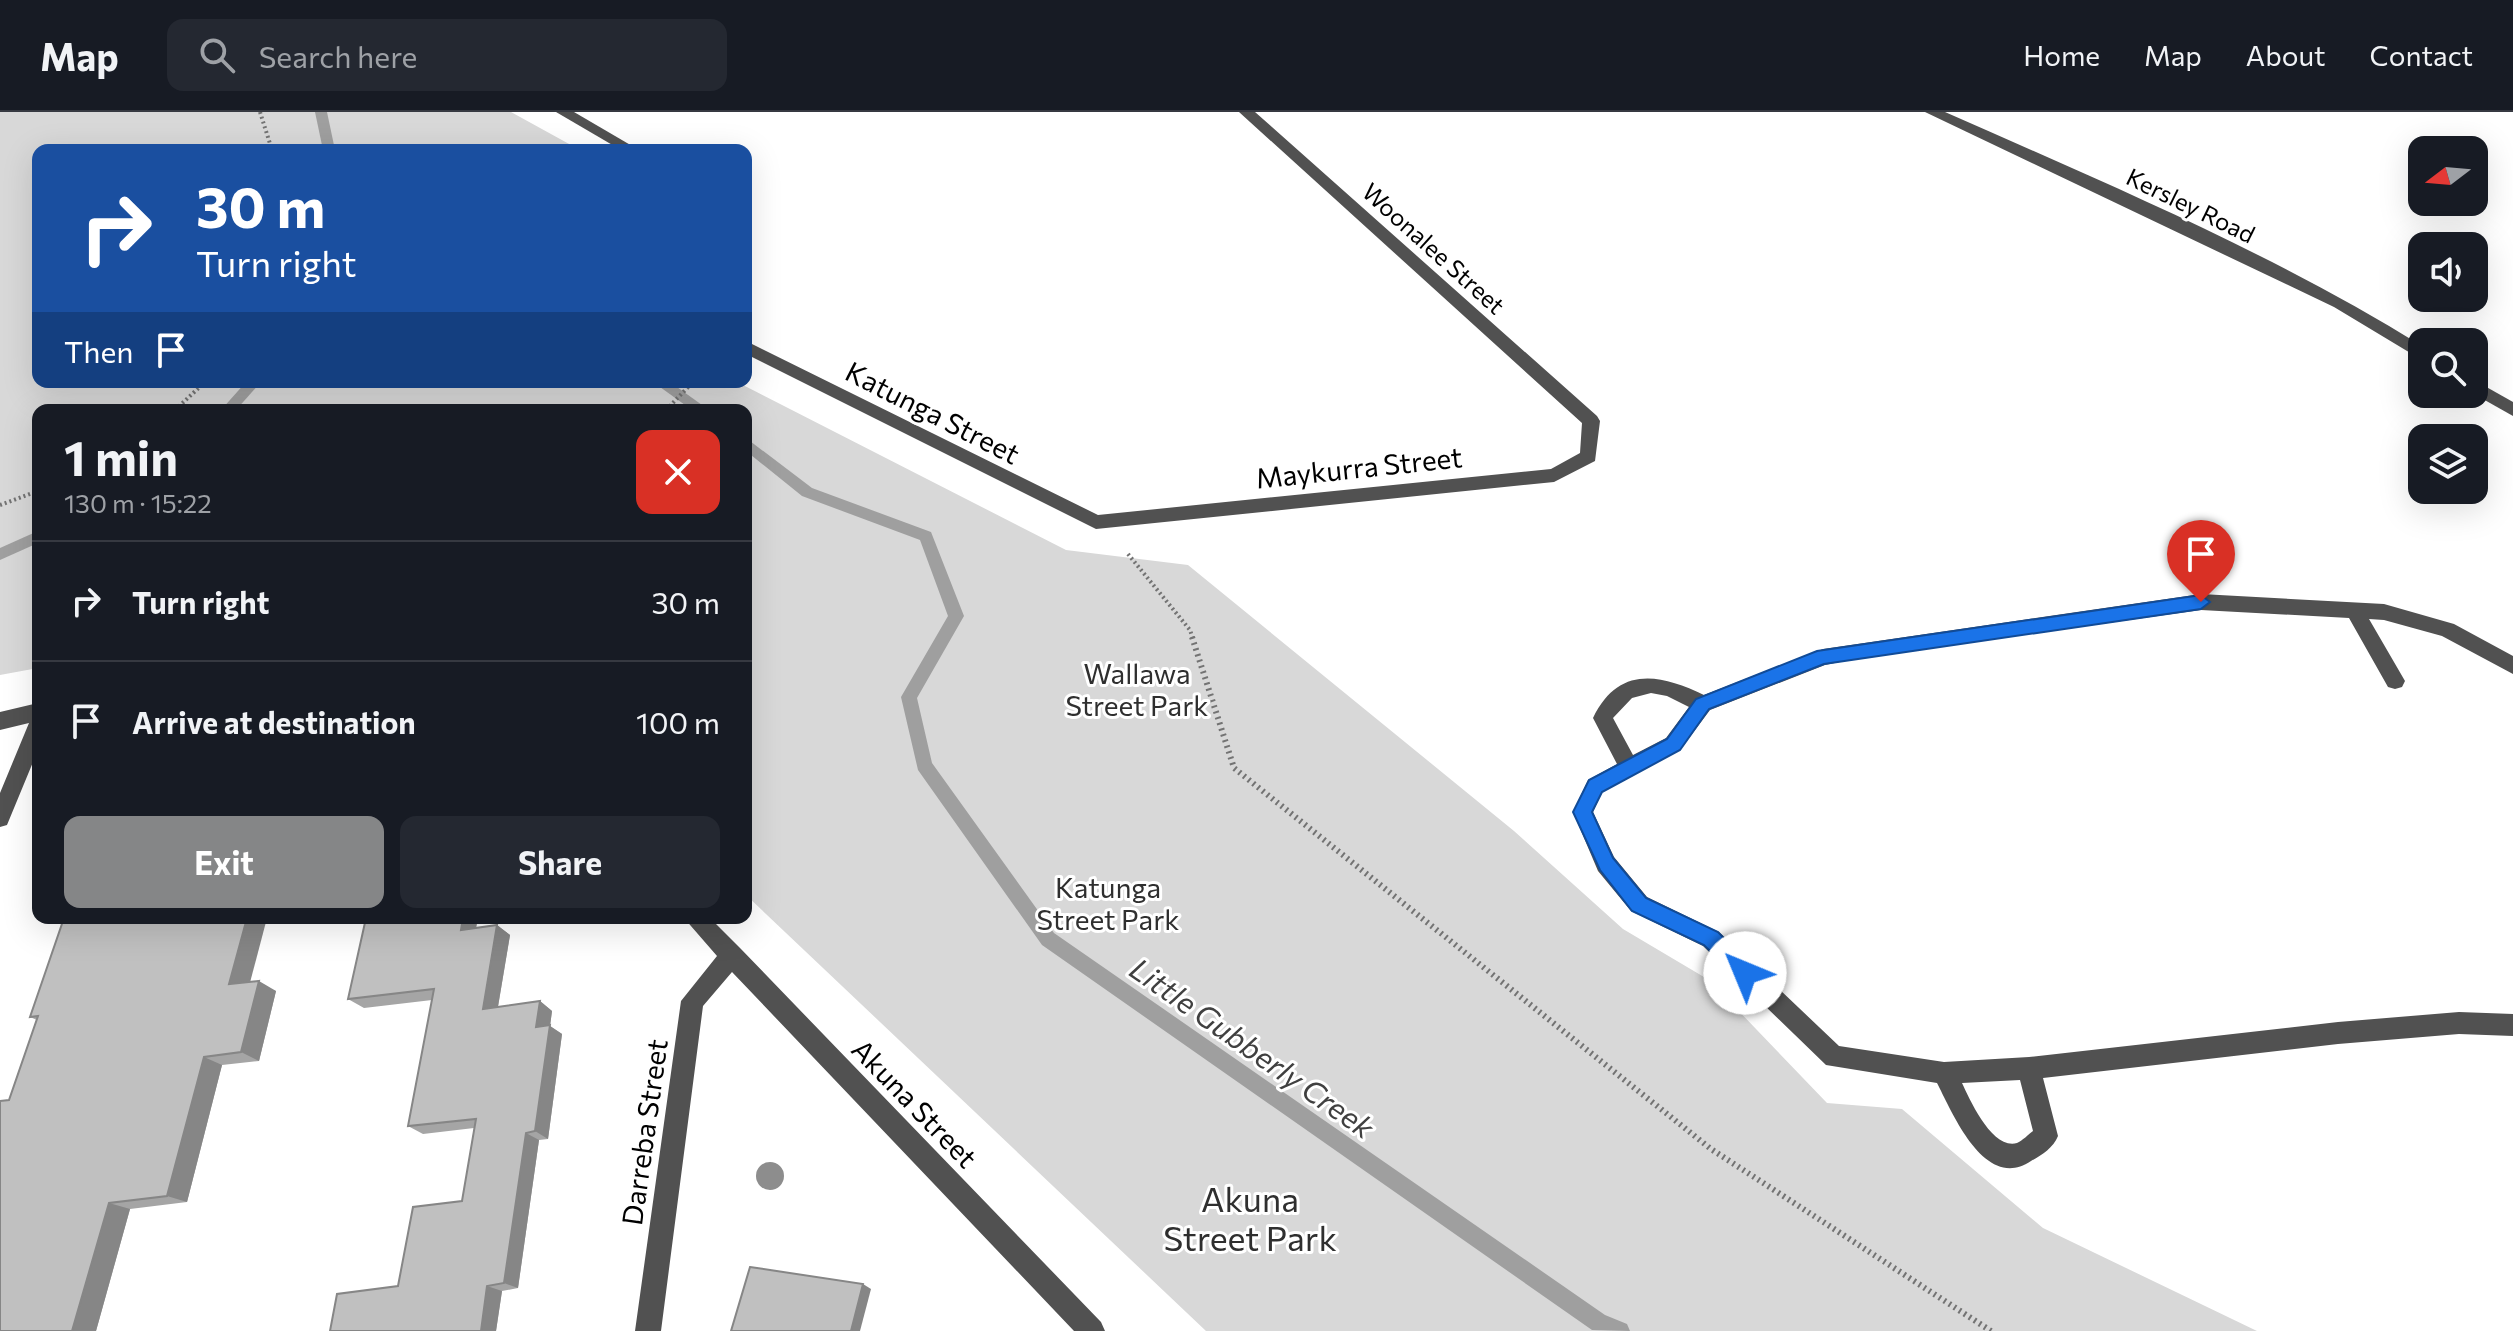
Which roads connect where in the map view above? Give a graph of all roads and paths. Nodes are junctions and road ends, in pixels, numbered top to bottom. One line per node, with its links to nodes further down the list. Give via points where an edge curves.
1 (260, 112): 5 (path)
2 (563, 112): 6 (street)
3 (1246, 112): 15 (street, Woonalee Street)
4 (1932, 112): 7 (street, Kersley Road, via 2340,303)
5 (270, 144)
6 (621, 144)
7 (2408, 345)
8 (752, 350): 18 (street, Katunga Street)
9 (199, 388): 12 (path)
10 (687, 388): 13 (path)
11 (2488, 395): 14 (street)
12 (181, 404)
13 (672, 404)
14 (2513, 410)
15 (1591, 421): 18 (street, Maykurra Street, via 1589,456 1554,475)
16 (32, 493): 17 (path)
17 (0, 505)
18 (1096, 522): 35 (path, via 1190,630 1234,768 1711,1149)
19 (2354, 610): 20 (street, via 2384,612 2447,630); 21 (street); 22 (street, via 2201,602 1869,648 1823,657)
20 (2513, 666)
21 (2395, 681)
22 (1703, 704): 26 (street, via 1673,744); 26 (street, via 1659,685 1631,689 1609,702 1603,718)
23 (32, 713): 24 (street)
24 (0, 721)
25 (32, 740): 27 (street)
26 (1630, 769): 32 (street, via 1595,786 1583,812 1606,864 1639,904 1711,939 1834,1057)
27 (0, 818)
28 (701, 924): 29 (street, Akuna Street)
29 (732, 955): 33 (street, Darreba Street, via 692,1001); 34 (street, Akuna Street)
30 (2513, 1025): 31 (street, via 2459,1023 2338,1033)
31 (2029, 1068): 32 (street); 32 (street, via 2046,1136 2020,1155 1999,1154 1974,1131)
32 (1944, 1073)
33 (648, 1331)
34 (1092, 1331)
35 (1991, 1331)

